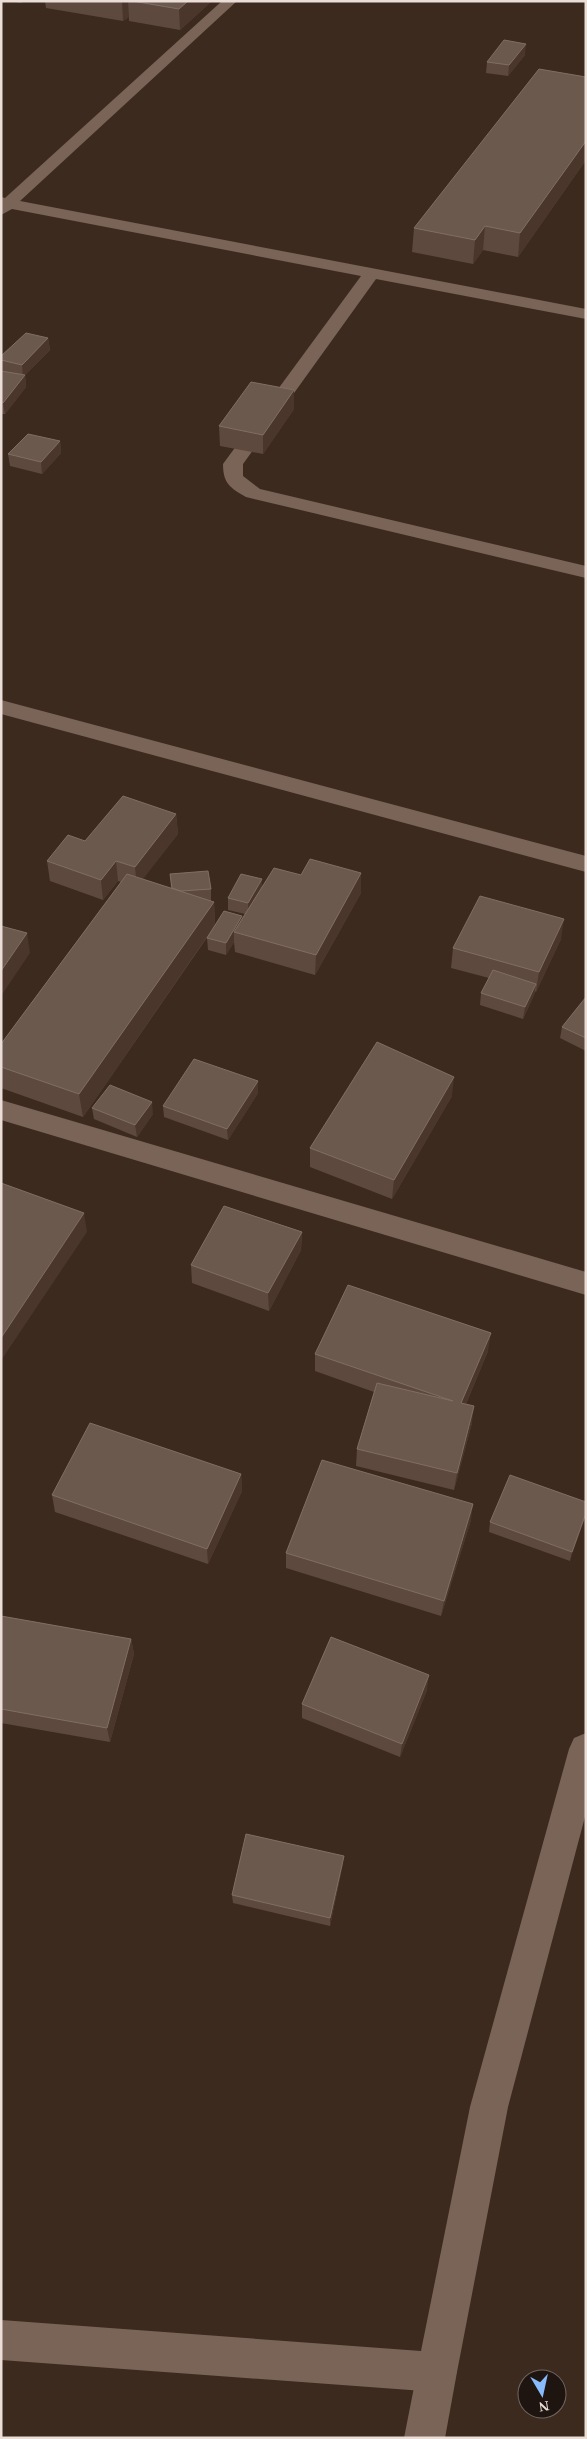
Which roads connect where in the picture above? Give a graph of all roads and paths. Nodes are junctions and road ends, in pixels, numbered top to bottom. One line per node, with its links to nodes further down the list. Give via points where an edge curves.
1 (230, 1): 2 (street)
2 (3, 205): 3 (street)
3 (372, 273): 4 (street); 5 (street, via 233,464 233,477 253,493)
4 (586, 314)
5 (586, 572)
6 (1, 707): 7 (street)
7 (586, 864)
8 (1, 1110): 9 (street)
9 (586, 1284)
10 (586, 1749): 12 (street, via 489,2107)
11 (1, 2340): 12 (street)
12 (437, 2372): 13 (street)
13 (424, 2438)

